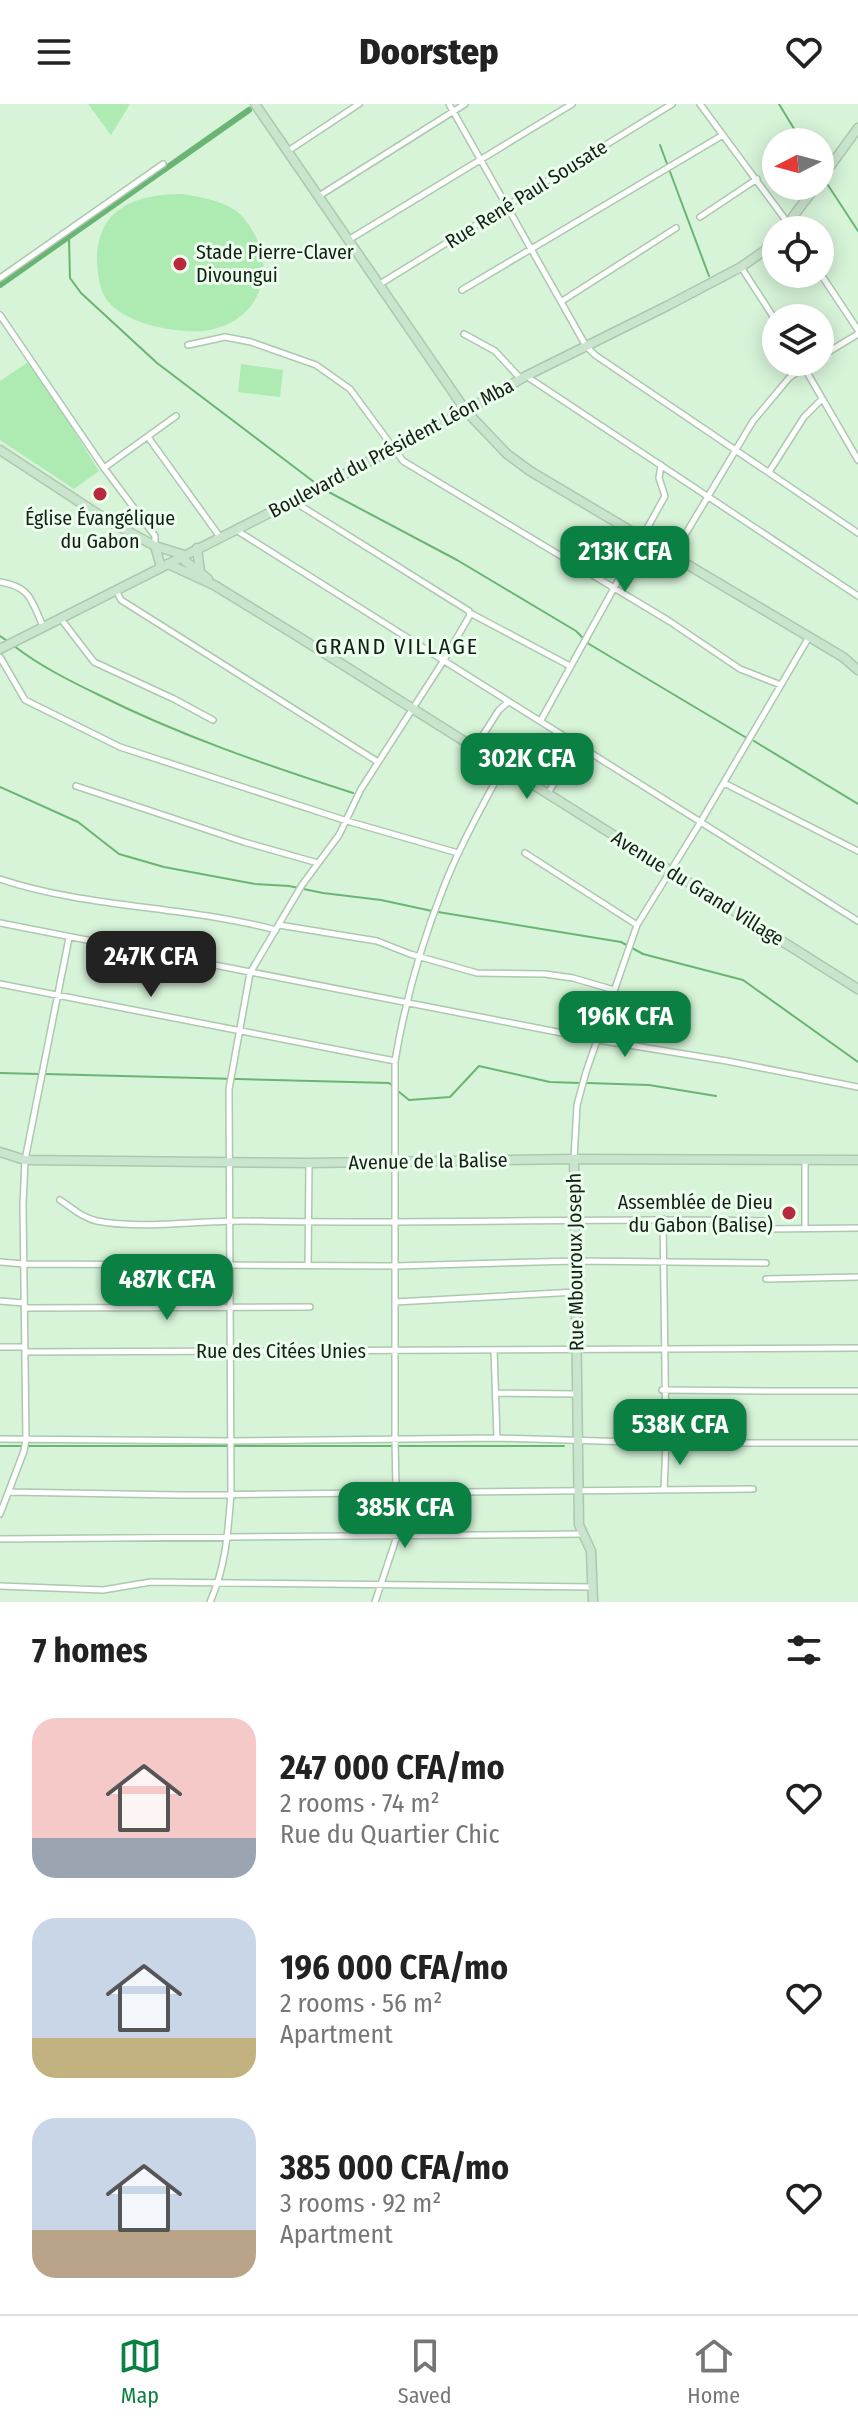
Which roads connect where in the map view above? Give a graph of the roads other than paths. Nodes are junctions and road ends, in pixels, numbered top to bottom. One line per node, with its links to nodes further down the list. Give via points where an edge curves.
1 (269, 104): 8 (street)
2 (359, 104): 14 (street)
3 (449, 104): 9 (street)
4 (465, 104): 9 (street)
5 (572, 104): 15 (street)
6 (672, 104): 20 (street, Rue René Paul Sousate)
7 (700, 104): 11 (street)
8 (258, 108): 14 (street)
9 (453, 111): 15 (street); 19 (street)
10 (858, 128): 12 (street)
11 (723, 135): 18 (street); 25 (street)
12 (851, 138): 13 (street); 16 (street)
13 (858, 145)
14 (288, 151): 19 (street)
15 (480, 158): 20 (street); 24 (street)
16 (834, 161)
17 (163, 164): 28 (street)
18 (757, 179): 21 (street); 22 (street)
19 (318, 197): 24 (street)
20 (508, 204): 25 (street); 29 (street, Rue René Paul Sousate)
21 (780, 216)
22 (700, 217)
23 (676, 228): 32 (street)
24 (350, 239): 29 (street)
25 (532, 248): 31 (street); 32 (street)
26 (762, 252): 27 (street, Boulevard du Président Léon Mba)
27 (741, 267): 33 (street); 38 (street, Boulevard du Président Léon Mba)
28 (0, 278)
29 (380, 284): 44 (street)
30 (830, 288): 35 (street)
31 (462, 290)
32 (562, 301): 38 (street)
33 (765, 304)
34 (0, 315): 52 (street)
35 (858, 332): 39 (street)
36 (464, 334): 42 (street, via 495,351)
37 (188, 345): 47 (street, via 225,337 316,365 350,389)
38 (586, 346): 42 (street, Boulevard du Président Léon Mba); 48 (street)
39 (834, 348)
40 (790, 376): 48 (street)
41 (809, 376): 43 (street)
42 (523, 378): 44 (street, Boulevard du Président Léon Mba); 51 (street)
43 (822, 399): 50 (street); 53 (street)
44 (466, 411): 47 (street, Boulevard du Président Léon Mba); 59 (street, via 530,471)
45 (176, 416): 46 (street)
46 (148, 437): 52 (street); 58 (street)
47 (392, 448): 55 (street, Boulevard du Président Léon Mba); 68 (street, via 403,461)
48 (735, 449): 53 (street); 54 (street)
49 (0, 450): 60 (street)
50 (858, 460)
51 (661, 465): 54 (street); 59 (street, via 665,496)
52 (104, 468): 60 (street, via 155,536)
53 (769, 472): 57 (street)
54 (709, 496): 63 (street); 70 (street)
55 (293, 501): 56 (street, Boulevard du Président Léon Mba); 71 (street)
56 (236, 530): 58 (street, Boulevard du Président Léon Mba); 77 (street)
57 (858, 533)
58 (220, 537): 61 (street, Boulevard du Président Léon Mba)
59 (641, 538): 63 (street); 68 (street)
60 (155, 546): 62 (street); 64 (street)
61 (197, 548): 62 (street, Boulevard du Président Léon Mba); 65 (street)
62 (182, 556): 64 (street, Boulevard du Président Léon Mba); 65 (street)
63 (672, 556): 74 (street)
64 (164, 566): 67 (street, Avenue du Grand Village); 69 (street, Boulevard du Président Léon Mba)
65 (200, 572): 67 (street)
66 (0, 582): 73 (street, via 24,589)
67 (214, 585): 82 (street, Avenue du Grand Village)
68 (613, 587): 78 (street); 80 (street, via 740,669)
69 (116, 589): 72 (street, Boulevard du Président Léon Mba); 87 (street, via 121,600)
70 (858, 596)
71 (470, 613): 77 (street); 78 (street)
72 (60, 617): 73 (street, Boulevard du Président Léon Mba); 83 (street, via 94,662)
73 (43, 626): 75 (street, Boulevard du Président Léon Mba)
74 (809, 636): 79 (street); 80 (street)
75 (2, 647)
76 (0, 657): 92 (street, via 25,700 107,741)
77 (444, 660): 81 (street); 82 (street)
78 (570, 666): 84 (street)
79 (858, 670)
80 (781, 685): 89 (street)
81 (508, 702): 84 (street); 86 (street)
82 (411, 710): 86 (street, Avenue du Grand Village); 87 (street)
83 (213, 720)
84 (541, 720): 85 (street)
85 (577, 747): 91 (street); 93 (street)
86 (474, 749): 88 (street, Avenue du Grand Village)
87 (378, 762): 92 (street)
88 (503, 767): 91 (street, Avenue du Grand Village); 95 (street, Rue des Citées Unies)
89 (724, 783): 93 (street); 94 (street)
90 (76, 786): 97 (street)
91 (547, 794): 98 (street, Avenue du Grand Village)
92 (347, 821): 95 (street); 97 (street)
93 (700, 823): 98 (street); 100 (street)
94 (858, 851)
95 (458, 853): 105 (street, Rue des Citées Unies)
96 (525, 853): 102 (street)
97 (318, 863): 103 (street)
98 (671, 871): 102 (street); 108 (street, Avenue du Grand Village)
99 (0, 879): 103 (street)
100 (858, 921)
101 (0, 923): 104 (street)
102 (637, 925): 109 (street)
103 (277, 927): 105 (street, via 353,936); 106 (street)
104 (69, 938): 106 (street); 110 (street)
105 (420, 957): 109 (street, via 477,973 545,974); 111 (street, Rue des Citées Unies)
106 (250, 973): 111 (street); 112 (street)
107 (0, 984): 110 (street)
108 (858, 989)
109 (614, 990): 113 (street)
110 (58, 998): 112 (street); 118 (street)
111 (405, 1003): 113 (street); 114 (street, Rue des Citées Unies)
112 (239, 1031): 114 (street); 121 (street, via 229,1089)
113 (598, 1040): 115 (street); 117 (street, via 577,1105)
114 (395, 1061): 122 (street, Rue des Citées Unies)
115 (857, 1085)
116 (0, 1152): 118 (street, Avenue de la Balise)
117 (574, 1159): 119 (street, Avenue de la Balise); 122 (street, Avenue de la Balise); 127 (street, Rue Mbouroux Joseph)
118 (25, 1160): 121 (street, Avenue de la Balise); 138 (street)
119 (805, 1160): 120 (street, Avenue de la Balise); 133 (street)
120 (858, 1160)
121 (229, 1161): 123 (street, Avenue de la Balise); 126 (street)
122 (394, 1162): 123 (street, Avenue de la Balise); 128 (street, Rue des Citées Unies)
123 (309, 1163): 130 (street)
124 (60, 1200): 126 (street, via 96,1220)
125 (663, 1219): 127 (street); 129 (street); 135 (street)
126 (229, 1220): 130 (street); 139 (street)
127 (574, 1220): 128 (street); 134 (street, Rue Mbouroux Joseph)
128 (394, 1221): 130 (street); 141 (street, Rue des Citées Unies)
129 (767, 1221)
130 (309, 1222): 140 (street)
131 (858, 1228): 133 (street)
132 (766, 1229): 133 (street)
133 (805, 1229)
134 (575, 1261): 135 (street); 141 (street); 144 (street, Rue Mbouroux Joseph)
135 (662, 1261): 137 (street); 157 (street)
136 (0, 1262): 138 (street)
137 (766, 1263)
138 (24, 1264): 139 (street); 147 (street)
139 (230, 1266): 140 (street); 149 (street)
140 (308, 1266): 141 (street)
141 (395, 1266): 146 (street, Rue des Citées Unies)
142 (858, 1277): 143 (street)
143 (766, 1279)
144 (576, 1292): 146 (street); 152 (street, Rue Mbouroux Joseph)
145 (0, 1301): 147 (street)
146 (395, 1302): 155 (street, Rue des Citées Unies)
147 (24, 1305): 149 (street); 153 (street)
148 (310, 1307): 149 (street)
149 (230, 1308): 154 (street)
150 (0, 1347): 153 (street, Rue des Citées Unies)
151 (858, 1348): 157 (street)
152 (577, 1349): 156 (street); 157 (street); 161 (street, Rue Mbouroux Joseph)
153 (24, 1350): 154 (street, Rue des Citées Unies); 168 (street)
154 (230, 1350): 155 (street, Rue des Citées Unies); 169 (street)
155 (396, 1350): 156 (street); 165 (street)
156 (494, 1350): 160 (street)
157 (664, 1350): 158 (street)
158 (663, 1390): 159 (street); 166 (street)
159 (858, 1391)
160 (496, 1393): 161 (street); 162 (street)
161 (577, 1394): 164 (street, Rue Mbouroux Joseph)
162 (497, 1438): 164 (street); 165 (street)
163 (0, 1439): 168 (street)
164 (578, 1440): 166 (street); 171 (street, Rue Mbouroux Joseph)
165 (395, 1441): 169 (street); 173 (street)
166 (666, 1443): 167 (street); 172 (street)
167 (858, 1443)
168 (25, 1445): 169 (street); 174 (street)
169 (229, 1445): 175 (street)
170 (753, 1489): 172 (street)
171 (578, 1490): 172 (street); 173 (street); 177 (street, Rue Mbouroux Joseph)
172 (664, 1490)
173 (397, 1491): 175 (street); 178 (street)
174 (9, 1492): 175 (street); 176 (street)
175 (231, 1493): 179 (street)
176 (0, 1512)
177 (583, 1534): 178 (street); 184 (street, Rue Mbouroux Joseph, via 591,1551)
178 (397, 1536): 179 (street); 183 (street)
179 (227, 1537): 180 (street); 181 (street)
180 (0, 1539)
181 (219, 1583): 182 (street, via 151,1582 103,1590); 183 (street); 185 (street)
182 (0, 1586)
183 (381, 1586): 184 (street); 186 (street)
184 (592, 1587): 187 (street, Rue Mbouroux Joseph)
185 (210, 1602)
186 (375, 1602)
187 (593, 1602)

